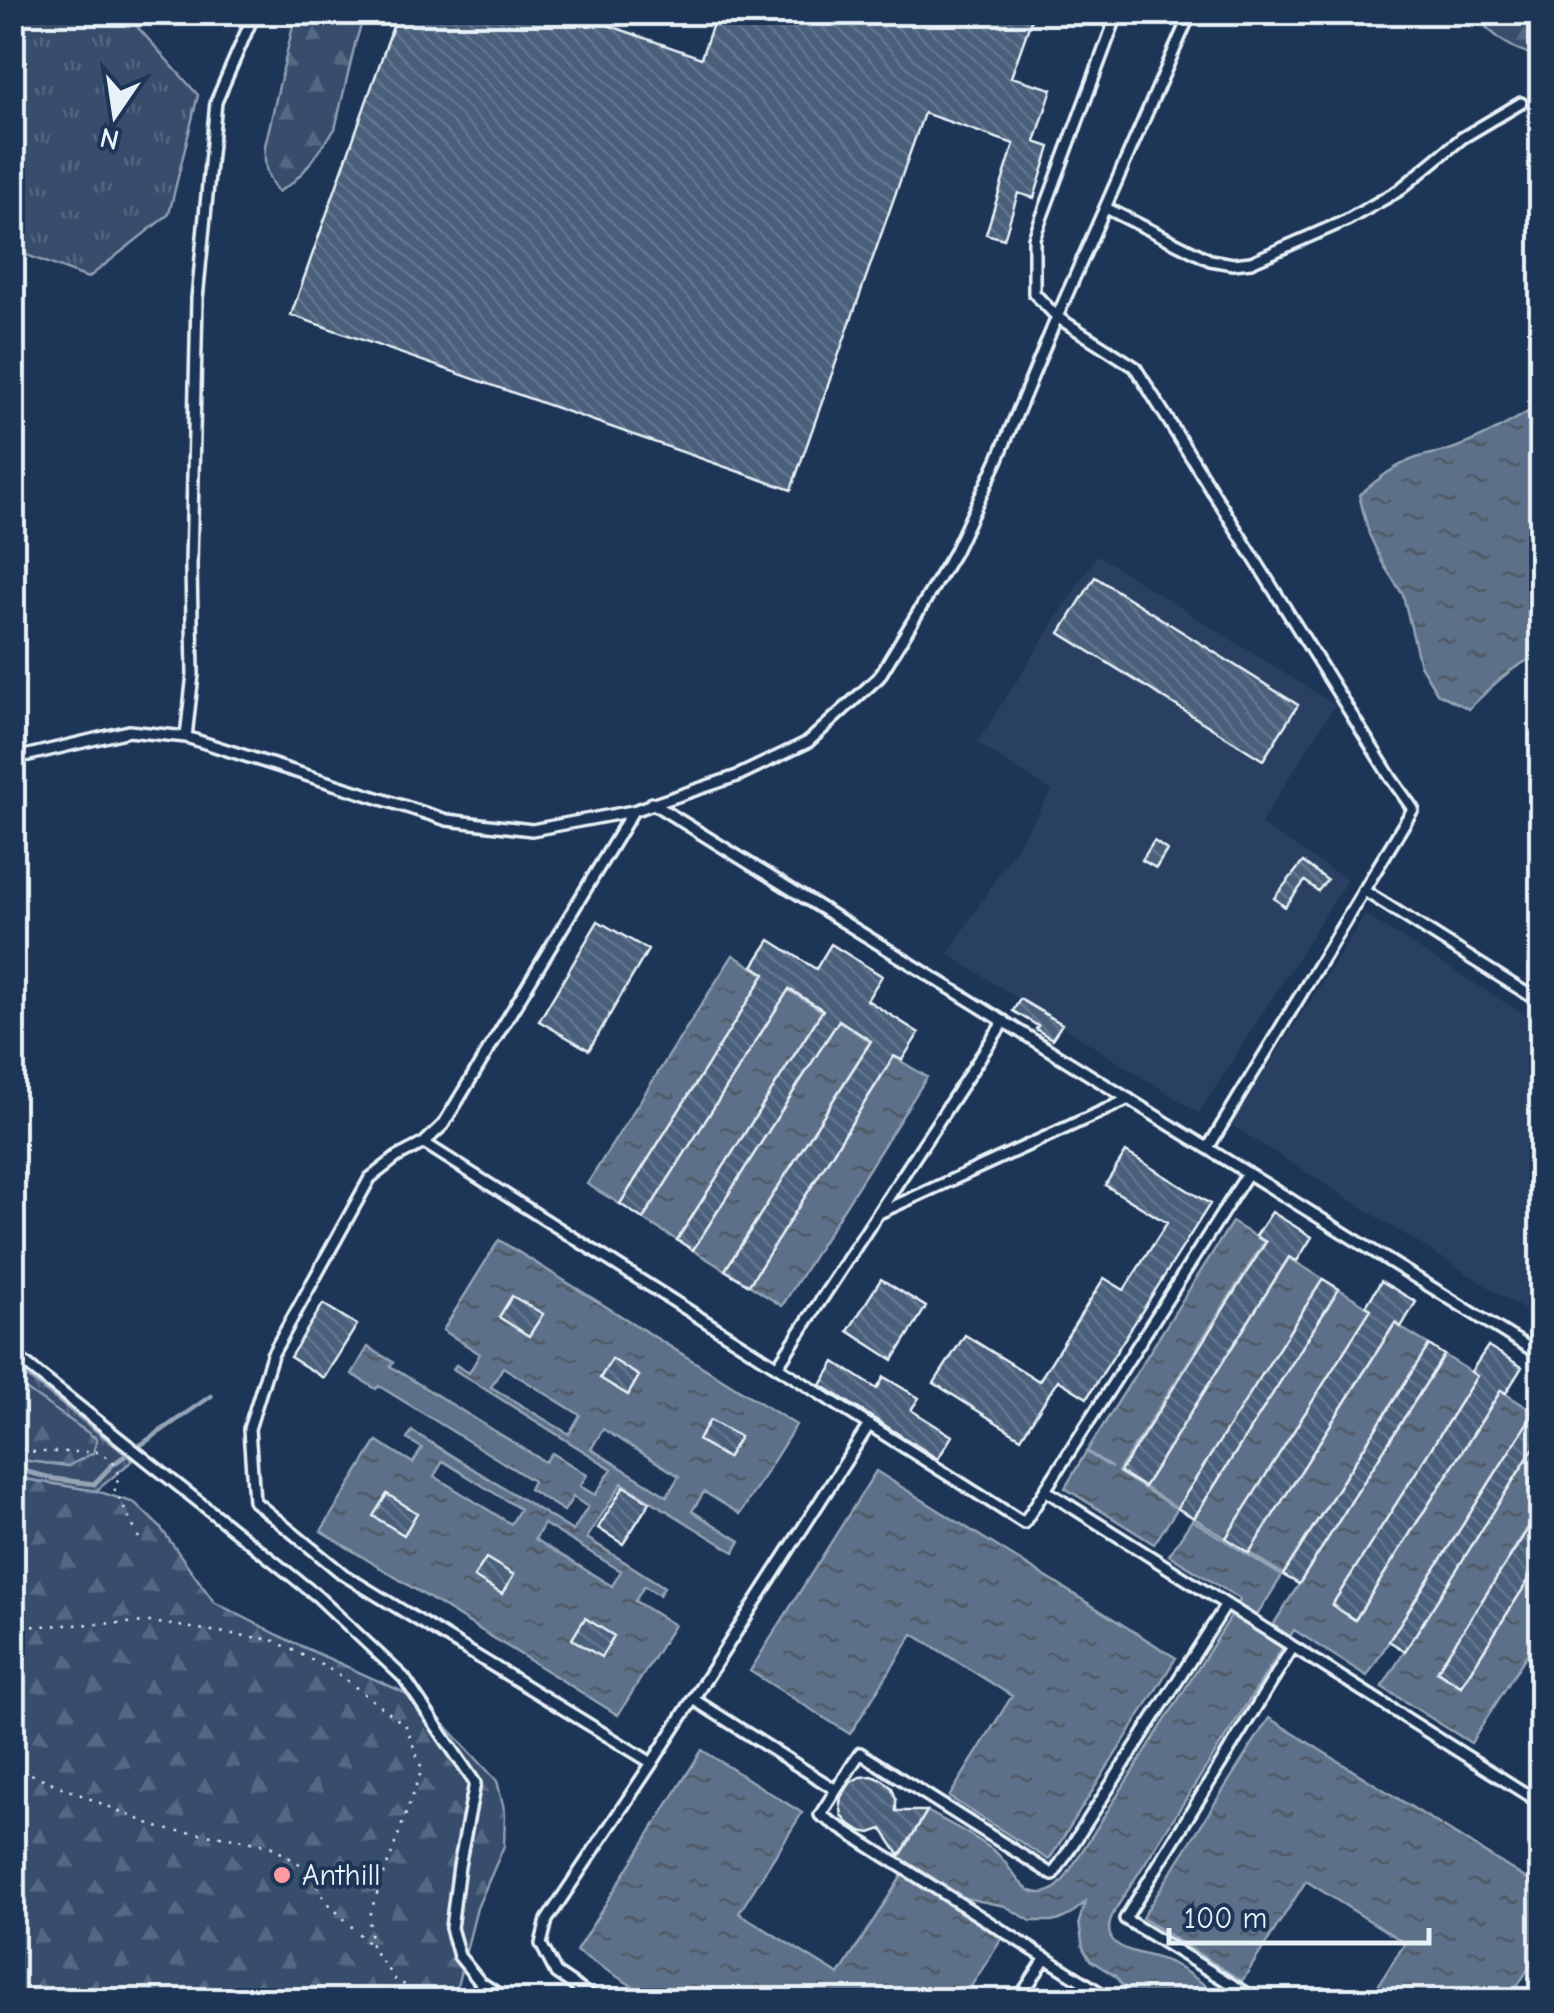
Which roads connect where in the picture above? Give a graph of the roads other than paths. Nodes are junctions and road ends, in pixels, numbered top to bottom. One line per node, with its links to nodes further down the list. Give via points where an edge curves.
1 (255, 12): 7 (lane, via 216,102 214,122 198,299)
2 (1118, 12): 6 (lane, via 1034,238 1034,292)
3 (1191, 13): 5 (lane)
4 (1520, 103): 5 (lane, via 1462,138 1398,190 1251,262 1210,260)
5 (1106, 208): 6 (lane)
6 (1057, 316): 9 (lane, via 954,553 879,677 808,742 738,776); 11 (lane, via 1135,366 1412,809)
7 (186, 736): 8 (lane, via 129,731); 10 (lane, via 446,820 532,830)
8 (12, 758)
9 (652, 803): 10 (lane); 13 (lane)
10 (633, 810): 15 (lane, via 443,1124)
11 (1364, 890): 12 (lane); 16 (lane)
12 (1542, 1003)
13 (1004, 1022): 14 (lane); 18 (lane)
14 (1129, 1099): 16 (lane); 18 (lane)
15 (424, 1143): 21 (lane); 27 (lane, via 370,1178 272,1355 249,1429 254,1501 344,1575)
16 (1208, 1148): 17 (lane)
17 (1248, 1173): 20 (lane); 23 (lane)
18 (877, 1214): 21 (lane)
19 (12, 1353): 31 (lane, via 317,1596 404,1678 475,1783 451,1928 459,1956)
20 (1542, 1356)
21 (778, 1367): 22 (lane)
22 (869, 1425): 23 (lane, via 1024,1523); 26 (lane)
23 (1045, 1490): 24 (lane)
24 (1226, 1604): 25 (lane); 28 (lane, via 1053,1876 860,1753)
25 (1294, 1647): 29 (lane); 35 (lane, via 1125,1919)
26 (693, 1698): 27 (lane); 28 (lane)
27 (652, 1763): 32 (lane, via 547,1920 541,1944 556,1973)
28 (836, 1790): 30 (lane, via 820,1814)
29 (1542, 1804)
30 (1046, 1958): 33 (lane); 34 (lane)
31 (507, 2000)
32 (596, 2000)
33 (1018, 2000)
34 (1112, 2000)
35 (1258, 2000)

